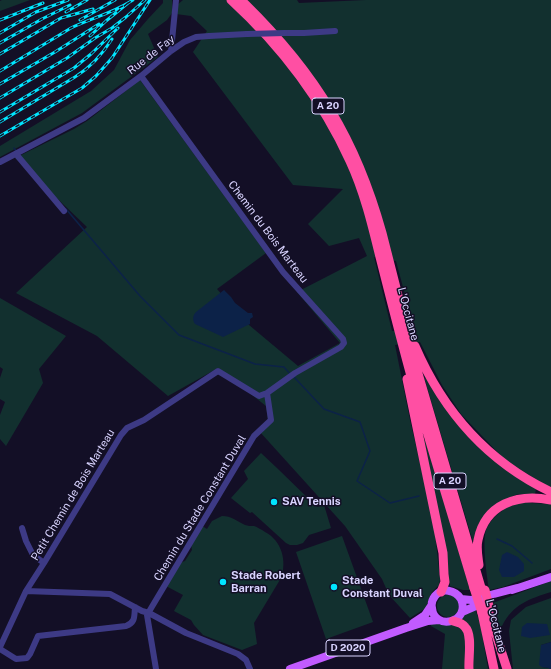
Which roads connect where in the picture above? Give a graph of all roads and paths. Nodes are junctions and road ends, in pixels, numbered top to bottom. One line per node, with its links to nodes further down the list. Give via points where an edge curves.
1 (176, 0): 5 (street)
2 (231, 0): 11 (highway, L'Occitane / A 20, via 286,58 315,97 338,136 370,217)
3 (240, 0): 10 (highway, L'Occitane / A 20, via 284,44 311,79 347,140 361,170 376,214)
4 (335, 30): 5 (street, Rue de Fay, bridge, via 196,37)
5 (171, 51): 6 (street, Rue de Fay)
6 (141, 76): 7 (street, Rue de Fay, via 84,118); 12 (street, Chemin du Bois Marteau, via 283,272 344,340 341,347 295,373)
7 (16, 154): 8 (street, Rue de Fay); 9 (street)
8 (0, 162)
9 (64, 211)
10 (403, 314): 13 (highway, via 433,383 463,425 506,466); 19 (highway, L'Occitane / A 20)
11 (400, 333): 19 (highway, L'Occitane / A 20); 21 (highway, via 400,347 442,553 445,582)
12 (267, 393): 16 (street, Petit Chemin de Bois Marteau, via 259,396 218,372 144,420 127,428 104,461); 27 (street, Chemin du Stade Constant Duval, via 271,420 254,436)
13 (551, 492)
14 (551, 500): 19 (highway, via 519,498 498,507 489,516 482,526 478,540)
15 (22, 528): 16 (street, via 33,555)
16 (44, 563): 20 (street, Petit Chemin de Bois Marteau)
17 (551, 576): 18 (main road)
18 (517, 588): 22 (main road, via 471,600); 26 (main road)
19 (481, 590): 25 (highway, L'Occitane / A 20, bridge)
20 (26, 591): 24 (street, via 110,594); 31 (street, Petit Chemin de Bois Marteau)
21 (441, 592): 22 (main road, via 451,591); 23 (main road, via 434,597)
22 (461, 599): 26 (main road)
23 (431, 606): 28 (main road); 30 (main road, D 2020, via 425,615)
24 (135, 607): 27 (street); 31 (street, via 132,624 126,626 38,636 27,658 16,659)
25 (486, 609): 36 (highway, L'Occitane / A 20); 37 (highway, L'Occitane / A 20)
26 (462, 612): 29 (main road)
27 (148, 613): 32 (street); 33 (street, via 186,633 238,654 246,660)
28 (439, 620): 29 (main road); 30 (main road, D 2020)
29 (453, 621): 35 (highway, via 462,624 468,632)
30 (406, 628): 34 (main road, D 2020)
31 (0, 648)
32 (156, 669)
33 (250, 669)
34 (290, 669)
35 (469, 669)
36 (494, 669)
37 (507, 669)

